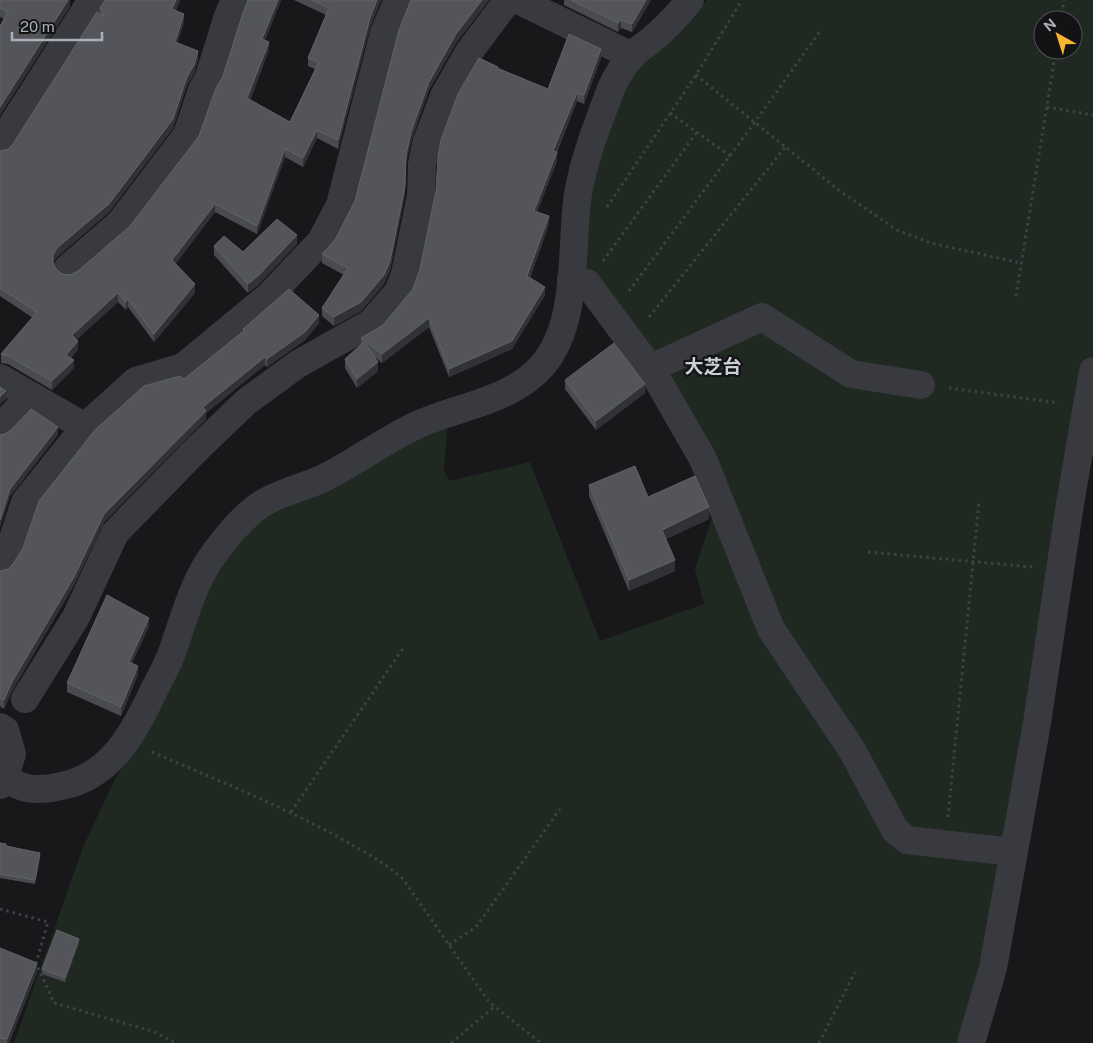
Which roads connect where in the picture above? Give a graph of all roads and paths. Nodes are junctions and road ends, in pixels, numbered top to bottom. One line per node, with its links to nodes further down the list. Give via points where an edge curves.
1 (92, 0): 16 (street)
2 (235, 0): 21 (street, via 187,135 120,223)
3 (398, 0): 32 (street, via 384,33 340,205 321,240 269,296 183,367 136,381)
4 (510, 0): 8 (street); 40 (street, via 469,52 441,104 426,144 421,196 405,274 398,292 371,323 298,364 246,402 115,533 76,616)
5 (690, 0): 8 (street, via 679,15)
6 (742, 0): 10 (path)
7 (820, 31): 14 (path)
8 (632, 56): 22 (street, via 612,85 590,145 578,193)
9 (1054, 60): 11 (path)
10 (696, 75): 12 (path); 14 (path)
11 (1047, 106): 13 (path); 20 (path)
12 (670, 113): 15 (path); 19 (path)
13 (1093, 115)
14 (755, 122): 17 (path); 18 (path)
15 (697, 132): 18 (path); 22 (path)
16 (0, 144)
17 (786, 146): 20 (path, via 840,191 897,230 939,245); 25 (path)
18 (730, 156): 24 (path)
19 (606, 207)
20 (1021, 263): 23 (path)
21 (68, 268)
22 (579, 281): 24 (street); 42 (street, via 570,295 556,344 542,366 518,386 472,407 419,424 321,479 264,503 241,522 218,547 199,576 170,657)
23 (1016, 296)
24 (611, 315): 25 (street)
25 (630, 340): 26 (street)
26 (651, 368): 29 (street, via 762,317 851,374); 46 (street, via 703,459 770,629 852,750 895,830 907,840)
27 (1093, 371): 31 (street)
28 (0, 378): 30 (street)
29 (922, 385): 31 (path)
30 (30, 396): 32 (street); 33 (street)
31 (1087, 407): 47 (street)
32 (85, 427): 37 (street, via 26,502 10,548)
33 (0, 428)
34 (979, 502): 36 (path)
35 (868, 552): 36 (path)
36 (973, 561): 38 (path); 46 (path)
37 (0, 564)
38 (1040, 568)
39 (404, 647): 45 (path)
40 (25, 699)
41 (2, 729): 43 (street, via 12,754)
42 (126, 741): 43 (street, via 103,767 86,779 67,785 26,788); 45 (path)
43 (1, 780)
44 (560, 809): 49 (path, via 476,927)
45 (291, 812): 49 (path, via 391,868 403,879)
46 (944, 844): 47 (street)
47 (1013, 852): 56 (street, via 993,968)
48 (0, 909): 52 (path, via 48,922 36,963 54,1003 155,1032)
49 (449, 945): 51 (path)
50 (854, 972): 55 (path)
51 (494, 1007): 53 (path); 54 (path)
52 (175, 1043)
53 (451, 1043)
54 (541, 1043)
55 (819, 1043)
56 (971, 1043)

